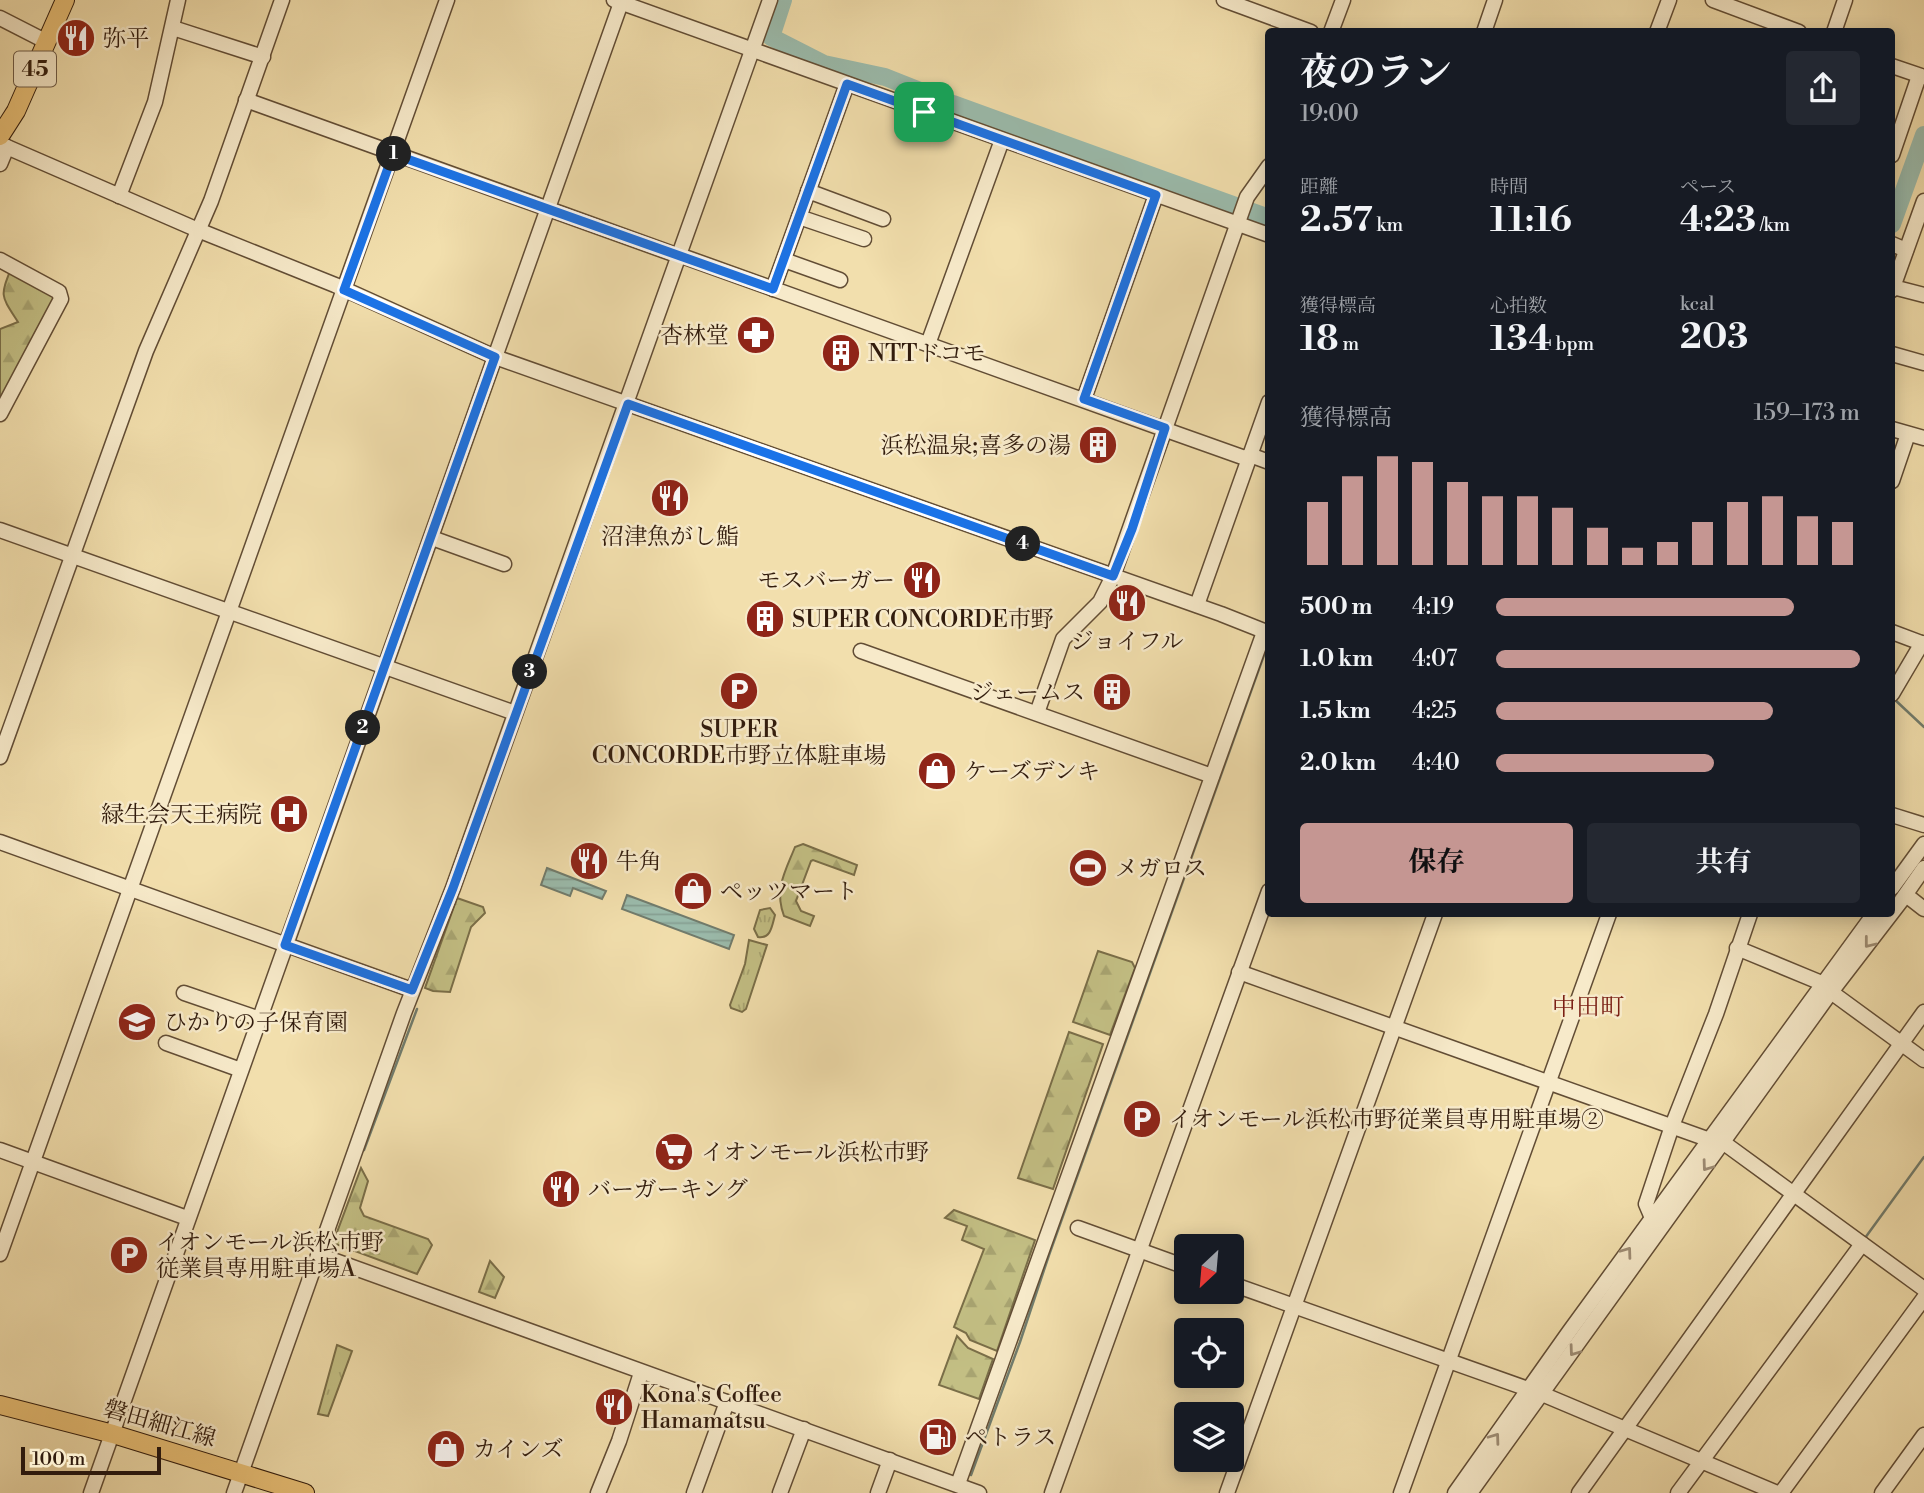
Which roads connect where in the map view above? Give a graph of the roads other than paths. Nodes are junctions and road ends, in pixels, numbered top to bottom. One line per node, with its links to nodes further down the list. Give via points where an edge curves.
1 (65, 0): 21 (main road, 45)
2 (282, 0): 23 (street)
3 (447, 0): 31 (street)
4 (770, 0): 22 (street)
5 (1224, 0): 15 (street)
6 (1343, 0): 16 (street)
7 (1495, 0): 17 (street)
8 (1669, 0): 18 (street)
9 (1713, 0): 19 (street)
10 (1845, 0): 20 (street)
11 (174, 1): 14 (street)
12 (619, 1): 22 (street); 38 (street)
13 (0, 18): 21 (street)
14 (173, 28): 23 (street); 36 (street, via 155,103)
15 (1300, 28)
16 (1332, 28)
17 (1485, 28)
18 (1658, 28)
19 (1788, 28)
20 (1834, 28)
21 (47, 42): 30 (main road, 45)
22 (753, 50): 26 (street); 46 (street)
23 (263, 57): 27 (street)
24 (1895, 67): 25 (street)
25 (1923, 76): 28 (street)
26 (847, 84): 29 (street); 34 (street)
27 (246, 100): 31 (street); 42 (street)
28 (1896, 129)
29 (1002, 140): 35 (street); 55 (street)
30 (2, 142): 32 (street); 36 (street)
31 (393, 154): 38 (street); 53 (street)
32 (0, 164)
33 (1265, 172): 41 (street, via 1247,197)
34 (808, 191): 39 (street); 40 (street)
35 (1156, 195): 41 (street); 59 (street)
36 (119, 196): 42 (street)
37 (1923, 205): 45 (street)
38 (547, 208): 46 (street); 57 (street)
39 (799, 216): 44 (street); 48 (street)
40 (883, 219)
41 (1237, 224): 43 (street); 63 (street)
42 (198, 230): 53 (street); 72 (street, via 146,351)
43 (1265, 234)
44 (864, 239)
45 (1899, 247): 49 (street)
46 (683, 257): 51 (street); 60 (street)
47 (0, 260): 62 (street, via 59,292 61,299)
48 (783, 260): 50 (street); 51 (street)
49 (1895, 270)
50 (840, 280)
51 (773, 289): 55 (street)
52 (1895, 289): 54 (street)
53 (344, 290): 57 (street); 76 (street)
54 (1924, 295)
55 (928, 344): 59 (street)
56 (1895, 355): 58 (street)
57 (495, 357): 60 (street); 71 (street)
58 (1924, 363)
59 (1084, 399): 63 (street)
60 (628, 404): 74 (street); 83 (street)
61 (1265, 413): 67 (street)
62 (0, 414)
63 (1165, 428): 67 (street, via 1245,458); 74 (street)
64 (1895, 430): 65 (street)
65 (1908, 434): 66 (street); 69 (street)
66 (1924, 438)
67 (1250, 455): 68 (street); 75 (street)
68 (1265, 461)
69 (1895, 472)
70 (0, 530): 72 (street)
71 (432, 538): 73 (street); 81 (street)
72 (72, 555): 76 (street); 85 (street)
73 (504, 564)
74 (1113, 576): 75 (street); 84 (street, via 1100,602 1063,639)
75 (1197, 606): 78 (street, via 1250,625)
76 (229, 611): 81 (street); 93 (street)
77 (1895, 633): 79 (street)
78 (1264, 636): 86 (street)
79 (1923, 643): 82 (street)
80 (861, 651): 84 (street)
81 (384, 666): 83 (street); 103 (street)
82 (1895, 689)
83 (515, 713): 107 (street)
84 (1037, 713): 86 (street)
85 (0, 757)
86 (1212, 776): 146 (street)
87 (1895, 816): 88 (street)
88 (1924, 825)
89 (0, 842): 93 (street)
90 (1924, 844): 92 (street)
91 (1924, 868): 94 (street)
92 (1895, 884)
93 (131, 888): 103 (street); 120 (street)
94 (1906, 895): 96 (street, one-way to 96); 97 (street)
95 (1265, 902): 105 (street)
96 (1895, 908)
97 (1924, 909)
98 (1434, 917): 111 (street)
99 (1608, 917): 116 (street)
100 (1749, 917): 104 (street)
101 (1872, 917): 106 (street)
102 (1887, 917): 106 (street, one-way to 106)
103 (285, 945): 107 (street); 110 (street)
104 (1737, 948): 106 (street); 117 (street)
105 (1239, 972): 111 (street); 126 (street)
106 (1827, 988): 113 (street); 118 (street)
107 (412, 990): 128 (street)
108 (184, 993): 110 (street)
109 (1924, 1012): 113 (street)
110 (260, 1019): 115 (street)
111 (1393, 1027): 116 (street); 133 (street)
112 (166, 1043): 115 (street)
113 (1902, 1044): 114 (street); 121 (street)
114 (1924, 1060)
115 (241, 1070): 122 (street)
116 (1547, 1083): 117 (street); 134 (street)
117 (1672, 1126): 118 (street); 123 (street, via 1646,1204)
118 (1717, 1142): 121 (street); 123 (street); 136 (street, one-way to 136)
119 (0, 1150): 120 (street)
120 (33, 1162): 122 (street); 127 (street)
121 (1794, 1194): 125 (street); 139 (street)
122 (187, 1218): 141 (street)
123 (1652, 1218): 136 (street, one-way to 123)
124 (1077, 1228): 126 (street)
125 (1862, 1244): 131 (street); 144 (street)
126 (1140, 1250): 129 (street); 154 (street)
127 (0, 1254)
128 (319, 1255): 135 (street); 145 (street)
129 (1174, 1263)
130 (1244, 1288): 133 (street)
131 (1924, 1289)
132 (1924, 1298): 161 (street)
133 (1294, 1306): 134 (street); 155 (street)
134 (1447, 1361): 136 (street); 156 (street)
135 (641, 1373): 137 (street); 150 (street)
136 (1536, 1392): 139 (street); 157 (street, one-way to 136); 158 (street)
137 (727, 1402): 140 (street); 151 (street)
138 (0, 1405): 141 (main road, 磐田細江線)
139 (1624, 1428): 144 (street); 159 (street)
140 (804, 1429): 143 (street); 152 (street)
141 (113, 1434): 145 (main road, 磐田細江線); 147 (street)
142 (1924, 1435): 162 (street)
143 (890, 1460): 146 (street); 153 (street)
144 (1702, 1460): 160 (street); 161 (street)
145 (242, 1473): 148 (street); 149 (main road, 磐田細江線)
146 (968, 1490)
147 (91, 1493)
148 (234, 1493)
149 (305, 1493)
150 (598, 1493)
151 (694, 1493)
152 (780, 1493)
153 (878, 1493)
154 (1052, 1493)
155 (1227, 1493)
156 (1401, 1493)
157 (1455, 1493)
158 (1470, 1493)
159 (1579, 1493)
160 (1678, 1493)
161 (1779, 1493)
162 (1882, 1493)

